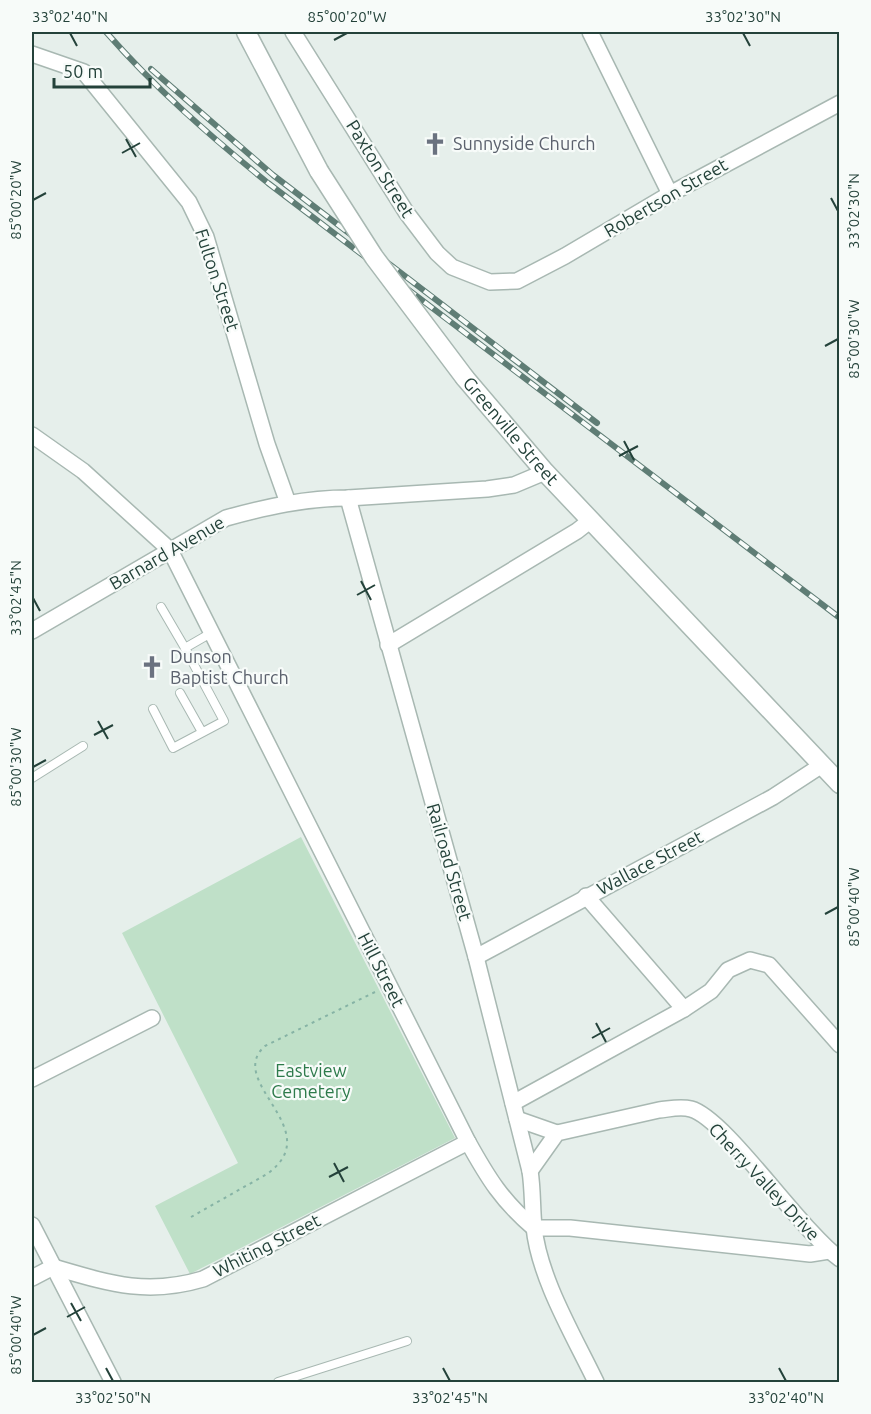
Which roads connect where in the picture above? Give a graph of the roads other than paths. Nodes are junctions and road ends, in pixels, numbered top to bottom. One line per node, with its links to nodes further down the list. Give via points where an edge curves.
1 (246, 32): 9 (street, Greenville Street, bridge, via 319,171 374,257 465,378)
2 (292, 32): 7 (street, Paxton Street, via 406,212 437,253 452,267)
3 (590, 32): 6 (street)
4 (32, 54): 11 (street, Fulton Street, via 84,72 189,202 206,237)
5 (840, 103): 6 (street, Robertson Street)
6 (670, 194): 7 (street, Robertson Street, via 517,281)
7 (490, 282)
8 (32, 435): 13 (street, via 83,471)
9 (545, 472): 10 (street, Barnard Avenue, via 521,483 496,488); 12 (street, Greenville Street)
10 (348, 498): 11 (street, Barnard Avenue); 17 (street, Railroad Street)
11 (288, 503): 13 (street, Barnard Avenue, via 226,518)
12 (591, 520): 17 (street); 23 (street, Greenville Street)
13 (170, 550): 15 (street, Barnard Avenue); 16 (street, Hill Street)
14 (161, 608): 18 (lane)
15 (32, 631)
16 (211, 633): 18 (lane); 35 (street, Hill Street)
17 (388, 645): 27 (street, Railroad Street)
18 (184, 648): 21 (lane, via 224,721)
19 (180, 693): 21 (lane)
20 (153, 709): 21 (lane, via 174,748)
21 (202, 732)
22 (83, 746): 24 (lane)
23 (822, 765): 25 (street, Greenville Street); 26 (street, Wallace Street, via 773,797)
24 (32, 778)
25 (840, 784)
26 (586, 896): 27 (street, Wallace Street); 28 (street)
27 (476, 957): 32 (street, Railroad Street)
28 (684, 1009): 30 (street, via 711,991 728,970 750,960 769,965); 32 (street)
29 (152, 1018): 31 (street)
30 (840, 1045)
31 (32, 1079)
32 (513, 1103): 33 (street, Railroad Street)
33 (517, 1119): 34 (street); 36 (street, Railroad Street)
34 (557, 1132): 36 (street); 39 (street, Cherry Valley Drive, via 659,1110 693,1109 718,1127 805,1228)
35 (468, 1142): 38 (street, Hill Street, via 492,1185 510,1208); 40 (street, Whiting Street, via 203,1279 149,1289 119,1286)
36 (530, 1171): 38 (street, Railroad Street)
37 (32, 1225): 40 (street)
38 (534, 1228): 39 (street, via 570,1228); 45 (street, via 545,1269)
39 (834, 1255)
40 (53, 1267): 41 (street); 43 (street)
41 (32, 1278)
42 (407, 1341): 44 (lane)
43 (113, 1383)
44 (278, 1383)
45 (596, 1383)

